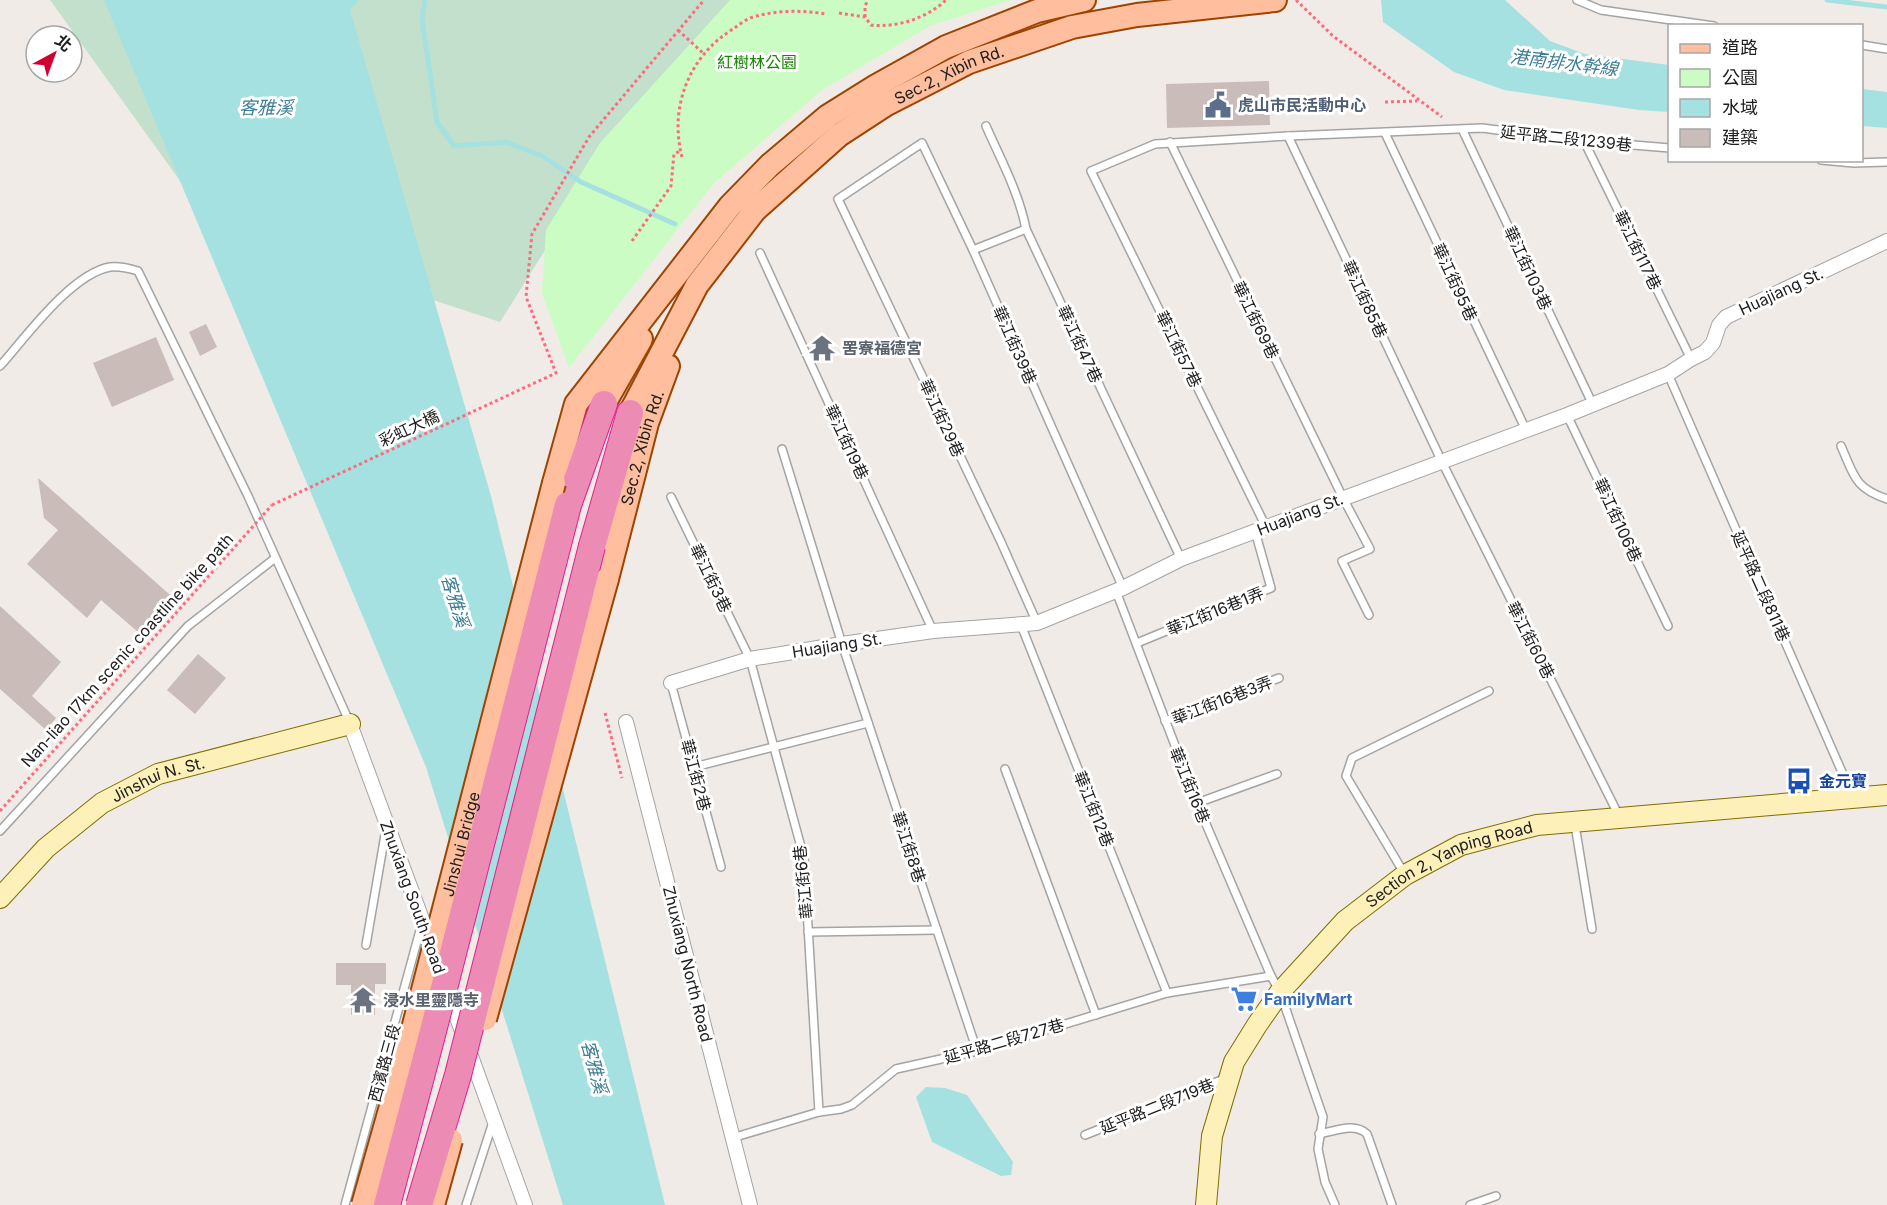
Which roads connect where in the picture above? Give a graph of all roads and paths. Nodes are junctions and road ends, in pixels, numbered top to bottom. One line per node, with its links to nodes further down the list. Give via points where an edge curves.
1 (704, 0): 12 (path)
2 (868, 0): 10 (path)
3 (946, 0): 10 (path, via 939,7 903,22 871,25)
4 (1084, 0): 36 (main road, Sec.2, Xibin Rd., via 1037,11 946,47 828,116 770,165 730,206)
5 (1274, 0): 37 (main road, Sec.2, Xibin Rd., via 1137,15 1072,27 969,62 885,105 838,135 755,210)
6 (1296, 0): 16 (path, via 1333,36)
7 (1577, 0): 11 (lane, via 1601,10)
8 (839, 13): 10 (path)
9 (826, 14): 15 (path, via 782,11 751,17)
10 (865, 17)
11 (1700, 24)
12 (678, 30): 15 (path); 53 (path, 彩虹大橋, via 590,137 532,234 526,297 556,373)
13 (1863, 45): 14 (lane)
14 (1887, 49)
15 (703, 53): 25 (path, via 689,74 680,102)
16 (1419, 101): 17 (path); 19 (path)
17 (1385, 102)
18 (986, 126): 31 (lane, 華江街47巷, via 1014,186)
19 (1463, 130): 20 (lane, 延平路二段1239巷); 22 (lane, 延平路二段1239巷); 42 (lane, 華江街103巷)
20 (1385, 133): 21 (lane, 延平路二段1239巷); 45 (lane, 華江街95巷)
21 (1288, 136): 23 (lane, 延平路二段1239巷); 48 (lane, 華江街85巷)
22 (1584, 141): 24 (lane, 延平路二段1239巷); 38 (lane, 華江街117巷)
23 (1170, 142): 30 (lane, 延平路二段1239巷, via 1155,144); 51 (lane, 華江街69巷)
24 (1668, 148)
25 (680, 151): 26 (path); 32 (path, via 674,154 671,186)
26 (681, 157)
27 (1838, 162): 28 (lane)
28 (1887, 162)
29 (884, 168): 34 (lane, 華江街39巷, via 922,143); 59 (lane, 華江街29巷, via 838,198)
30 (1091, 171): 54 (lane, 華江街57巷)
31 (1026, 229): 34 (lane); 56 (lane, 華江街47巷)
32 (632, 241)
33 (1887, 241): 38 (street, Huajiang St., via 1726,317 1713,343)
34 (973, 250): 57 (lane, 華江街39巷)
35 (760, 252): 62 (lane, 華江街19巷)
36 (681, 267): 41 (main road, Sec.2, Xibin Rd.); 49 (main road, Sec.2, Xibin Rd., via 576,404)
37 (697, 285): 43 (main road, Sec.2, Xibin Rd.); 108 (main road, Sec.2, Xibin Rd., bridge, via 647,423)
38 (1691, 358): 40 (street, Huajiang St.)
39 (0, 366): 55 (lane, via 65,294 90,274 109,267 138,271 248,496)
40 (1668, 374): 42 (street, Huajiang St.); 78 (lane, 延平路二段811巷)
41 (604, 404): 106 (highway, Jinshui Bridge, bridge, via 568,505)
42 (1593, 405): 44 (street, Huajiang St.)
43 (630, 413): 107 (highway, bridge, via 592,546 458,1075)
44 (1567, 415): 45 (street, Huajiang St.); 61 (lane, 華江街106巷)
45 (1526, 430): 48 (street, Huajiang St.)
46 (1840, 446): 52 (lane, via 1857,482 1870,493)
47 (782, 449): 64 (lane, 華江街8巷)
48 (1442, 462): 51 (street, Huajiang St.); 81 (lane, 華江街60巷)
49 (554, 483): 105 (main road, Jinshui Bridge, bridge, via 414,1025)
50 (671, 497): 65 (lane, 華江街3巷)
51 (1343, 498): 54 (street, Huajiang St.); 58 (lane, 華江街69巷, via 1370,549 1342,561)
52 (1887, 499)
53 (272, 506): 80 (path, Nan-liao 17km scenic coastline bike path, bridge)
54 (1260, 529): 56 (street, Huajiang St.); 63 (lane, 華江街16巷1弄, via 1271,588)
55 (274, 559): 72 (lane); 84 (lane, via 188,626)
56 (1182, 559): 57 (street, Huajiang St.)
57 (1120, 590): 59 (street, Huajiang St.); 63 (lane, 華江街16巷)
58 (1369, 615)
59 (1037, 623): 60 (street, Huajiang St.)
60 (1021, 626): 62 (street, Huajiang St.); 94 (lane, 華江街12巷)
61 (1668, 626)
62 (933, 631): 64 (street, Huajiang St.)
63 (1137, 643): 70 (lane, 華江街16巷)
64 (842, 644): 65 (street, Huajiang St.); 71 (lane, 華江街8巷)
65 (750, 659): 67 (street, Huajiang St.); 73 (lane, 華江街6巷)
66 (1279, 678): 70 (lane, 華江街16巷3弄)
67 (671, 683): 74 (lane, 華江街2巷)
68 (1489, 691): 86 (lane, via 1352,758 1346,776)
69 (626, 722): 102 (street, Zhuxiang North Road)
70 (1165, 722): 79 (lane, 華江街16巷)
71 (868, 723): 73 (lane); 90 (lane, 華江街8巷)
72 (350, 724): 83 (street, Zhuxiang South Road); 87 (street, Jinshui N. St., via 158,774 102,803 46,848)
73 (774, 747): 74 (lane); 91 (lane, 華江街6巷, via 804,858)
74 (694, 767): 85 (lane, 華江街2巷)
75 (1005, 768): 95 (lane)
76 (1277, 774): 79 (lane)
77 (1887, 795): 78 (street, Section 2, Yanping Road)
78 (1853, 797): 81 (street, Section 2, Yanping Road)
79 (1197, 803): 93 (lane, 華江街16巷)
80 (0, 811)
81 (1621, 819): 82 (street, Section 2, Yanping Road)
82 (1575, 822): 86 (street, Section 2, Yanping Road, via 1537,825 1461,845); 89 (lane)
83 (387, 824): 88 (street, Zhuxiang South Road); 92 (lane)
84 (0, 831)
85 (721, 867)
86 (1405, 875): 93 (street, Section 2, Yanping Road, via 1345,921)
87 (0, 898)
88 (422, 921): 99 (street, Zhuxiang South Road); 104 (lane, 西濱路三段)
89 (1592, 928)
90 (937, 930): 91 (lane); 96 (lane, 華江街8巷)
91 (808, 932): 98 (lane, 華江街6巷)
92 (366, 945)
93 (1276, 984): 94 (lane, 延平路二段727巷); 97 (street, Section 2, Yanping Road, via 1234,1062); 100 (lane, 華江街16巷, via 1323,1117)
94 (1167, 993): 95 (lane, 延平路二段727巷)
95 (1096, 1015): 96 (lane, 延平路二段727巷)
96 (977, 1051): 98 (lane, 延平路二段727巷, via 897,1069 852,1105)
97 (1230, 1077): 101 (lane, 延平路二段719巷); 112 (street, Section 2, Yanping Road, via 1212,1136)
98 (819, 1112): 102 (lane, 延平路二段727巷)
99 (494, 1118): 109 (lane); 110 (street, Zhuxiang South Road)
100 (1320, 1134): 113 (lane, 華江街16巷, via 1318,1149); 114 (lane, via 1361,1128 1367,1134)
101 (1085, 1135)
102 (732, 1138): 111 (street, Zhuxiang North Road)
103 (1496, 1196): 115 (lane)
104 (345, 1205)
105 (363, 1205)
106 (387, 1205)
107 (419, 1205)
108 (433, 1205)
109 (466, 1205)
110 (525, 1205)
111 (750, 1205)
112 (1206, 1205)
113 (1335, 1205)
114 (1392, 1205)
115 (1470, 1205)

